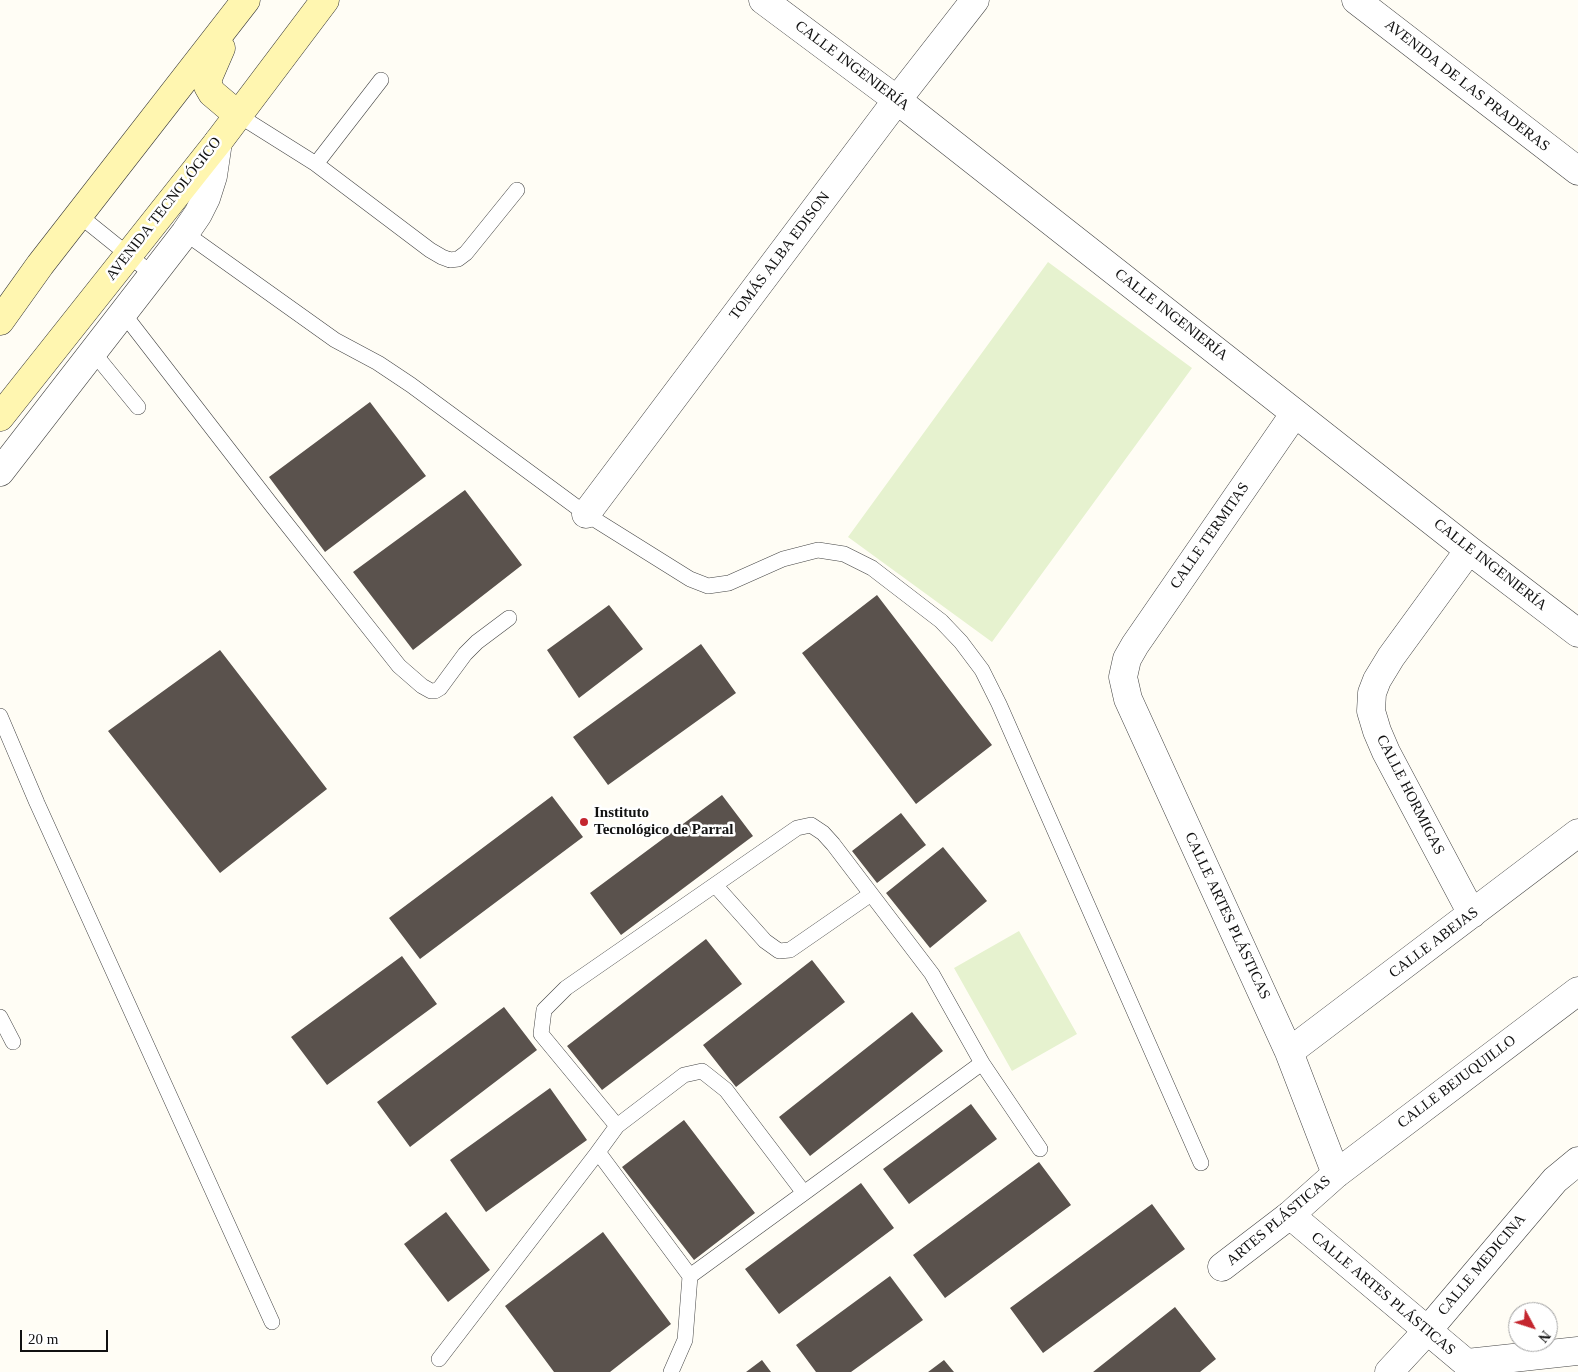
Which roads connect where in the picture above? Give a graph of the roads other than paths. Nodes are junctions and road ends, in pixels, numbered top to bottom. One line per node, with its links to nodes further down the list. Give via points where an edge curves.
1 (246, 0): 8 (main road, via 208,78 212,93); 13 (main road)
2 (326, 0): 8 (main road, AVENIDA TECNOLÓGICO)
3 (763, 0): 7 (street, CALLE INGENIERÍA)
4 (975, 0): 7 (street, TOMÁS ALBA EDISON)
5 (1356, 0): 11 (street, AVENIDA DE LAS PRADERAS)
6 (381, 80): 10 (lane)
7 (897, 100): 21 (street, CALLE INGENIERÍA); 24 (street, TOMÁS ALBA EDISON)
8 (238, 115): 9 (main road, AVENIDA TECNOLÓGICO); 10 (lane)
9 (218, 142): 14 (street, via 206,198); 15 (main road, AVENIDA TECNOLÓGICO)
10 (316, 164): 12 (lane, via 430,250 450,260 466,253)
11 (1578, 171)
12 (517, 190)
13 (80, 216): 15 (lane); 18 (main road)
14 (186, 233): 16 (street); 24 (lane, via 335,340 411,385)
15 (129, 254): 16 (lane); 22 (main road, AVENIDA TECNOLÓGICO)
16 (152, 274): 17 (street)
17 (123, 313): 19 (street); 26 (lane, via 399,666 422,686 431,692 440,688 465,654)
18 (0, 320)
19 (93, 352): 20 (lane); 23 (street)
20 (138, 407)
21 (1295, 413): 25 (street, CALLE INGENIERÍA); 28 (street, CALLE TERMITAS)
22 (0, 417)
23 (0, 472)
24 (586, 514): 43 (lane, via 690,579 708,586 729,583 784,559 818,550 844,554 872,568 898,587 961,642 982,670 999,704)
25 (1469, 550): 27 (street, CALLE INGENIERÍA); 33 (street, CALLE HORMIGAS, via 1391,656 1372,693 1371,711 1386,752)
26 (509, 618)
27 (1578, 633)
28 (1127, 659): 37 (street, CALLE ARTES PLÁSTICAS, via 1123,677 1128,699)
29 (0, 716): 49 (lane)
30 (1578, 833): 33 (street, CALLE ABEJAS)
31 (715, 885): 32 (lane, via 765,941 779,951 790,950); 32 (lane, via 797,828 811,825 833,844); 39 (lane, via 566,988 544,1010 540,1034)
32 (871, 894): 38 (lane, via 932,974)
33 (1472, 914): 37 (street, CALLE ABEJAS)
34 (1578, 991): 44 (street, CALLE BEJUQUILLO)
35 (0, 1016): 36 (lane)
36 (13, 1042)
37 (1289, 1052): 44 (street, CALLE ARTES PLÁSTICAS)
38 (982, 1063): 40 (lane); 45 (lane)
39 (617, 1126): 41 (lane); 45 (lane, via 684,1074 702,1071 726,1090)
40 (1040, 1149)
41 (598, 1152): 48 (lane); 52 (lane)
42 (1578, 1161): 50 (street, CALLE MEDICINA, via 1555,1180)
43 (1201, 1163)
44 (1336, 1174): 46 (street, ARTES PLÁSTICAS)
45 (804, 1193): 48 (lane)
46 (1290, 1215): 47 (street, ARTES PLÁSTICAS); 50 (street, CALLE ARTES PLÁSTICAS)
47 (1222, 1267)
48 (690, 1276): 54 (lane, via 685,1340)
49 (272, 1322)
50 (1427, 1331): 53 (street, CALLE ARTES PLÁSTICAS); 55 (street, CALLE MEDICINA)
51 (1578, 1351): 53 (street)
52 (439, 1359)
53 (1472, 1368)
54 (671, 1372)
55 (1389, 1372)

